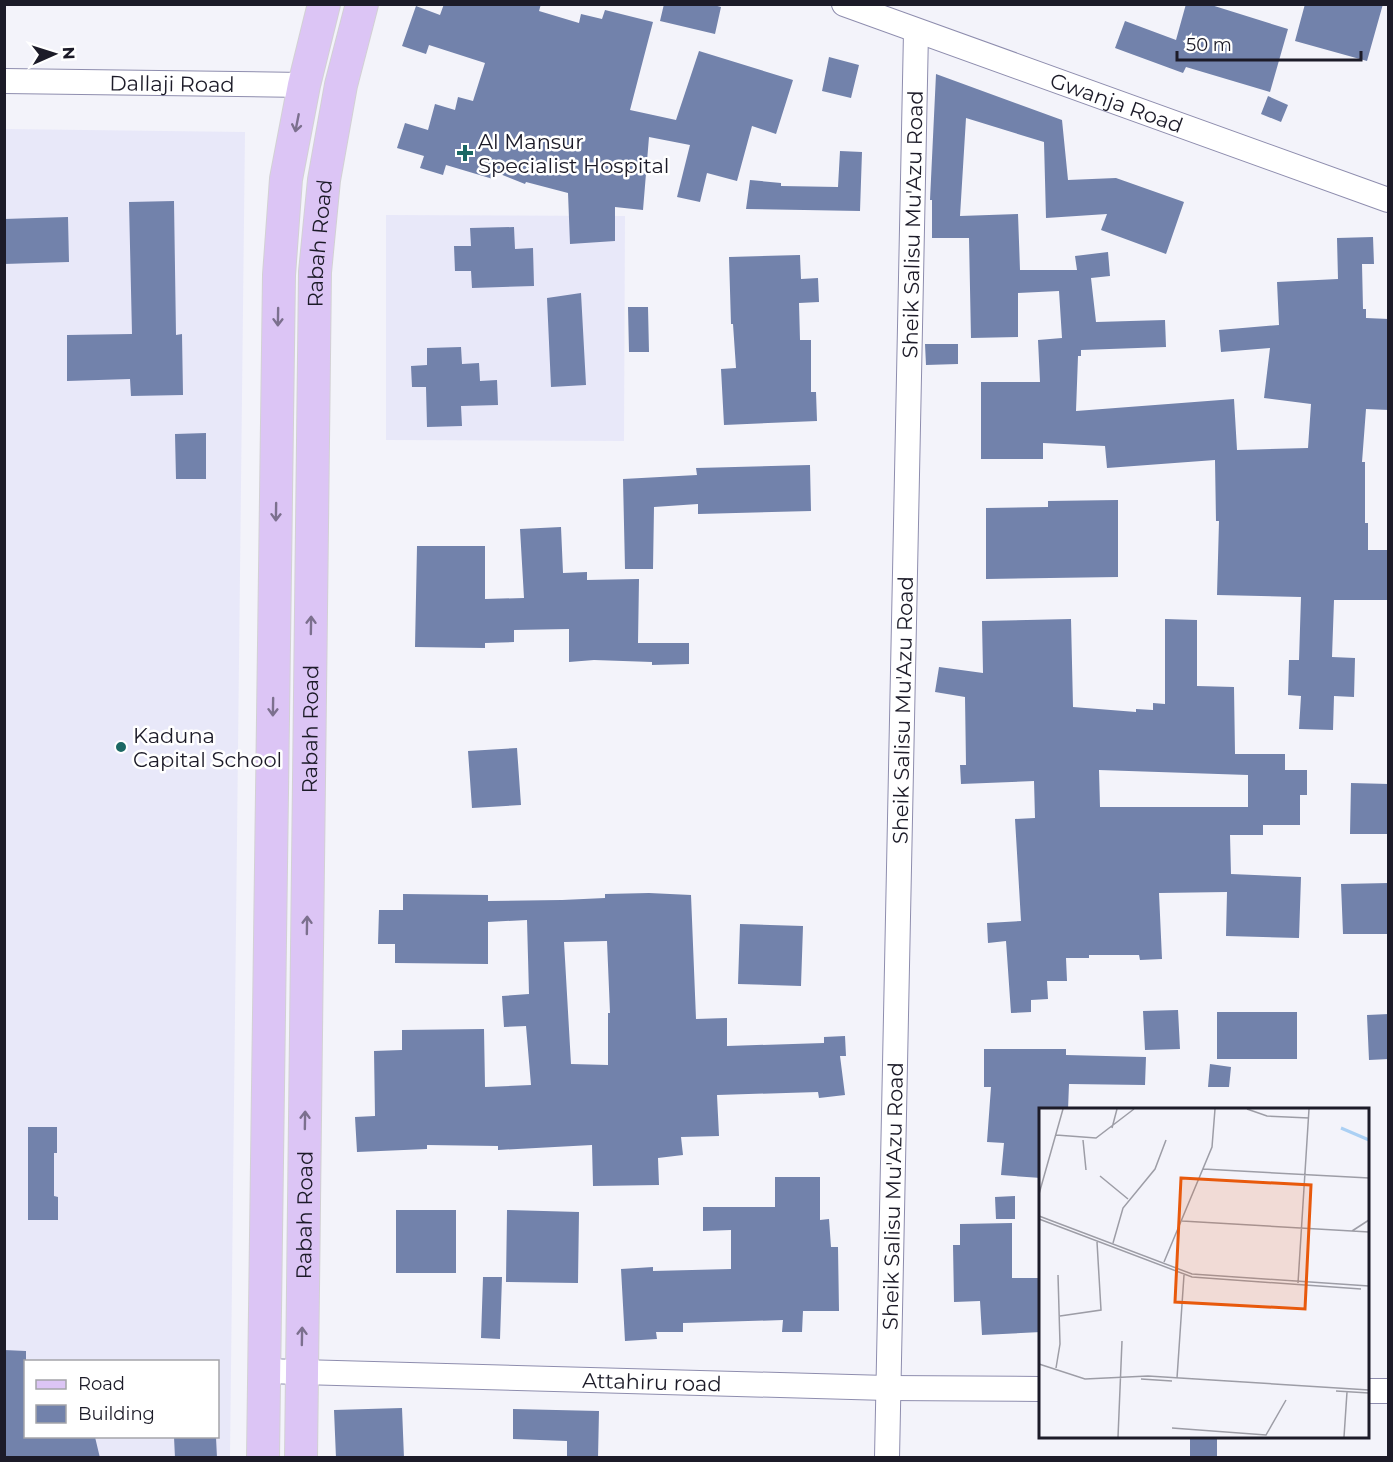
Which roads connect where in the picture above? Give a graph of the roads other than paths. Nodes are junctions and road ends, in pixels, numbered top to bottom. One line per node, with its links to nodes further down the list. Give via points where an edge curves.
1 (324, 4): 6 (main road, Rabah Road)
2 (363, 4): 9 (main road, Rabah Road, one-way to 2, via 315,272 324,180 341,86)
3 (844, 4): 4 (street, Gwanja Road)
4 (916, 32): 7 (street, Gwanja Road); 10 (street, Sheik Salisu Mu'Azu Road)
5 (4, 81): 6 (street, Dallaji Road)
6 (304, 85): 8 (main road, Rabah Road, one-way to 8, via 286,179 279,275)
7 (1389, 200)
8 (264, 1371): 9 (street, Attahiru road); 14 (main road, Rabah Road)
9 (302, 1371): 10 (street, Attahiru road); 15 (main road, Rabah Road)
10 (887, 1388): 11 (street, Attahiru road); 16 (street, Sheik Salisu Mu'Azu Road)
11 (1039, 1389)
12 (1369, 1391): 13 (street)
13 (1389, 1391)
14 (263, 1458)
15 (301, 1458)
16 (887, 1458)

